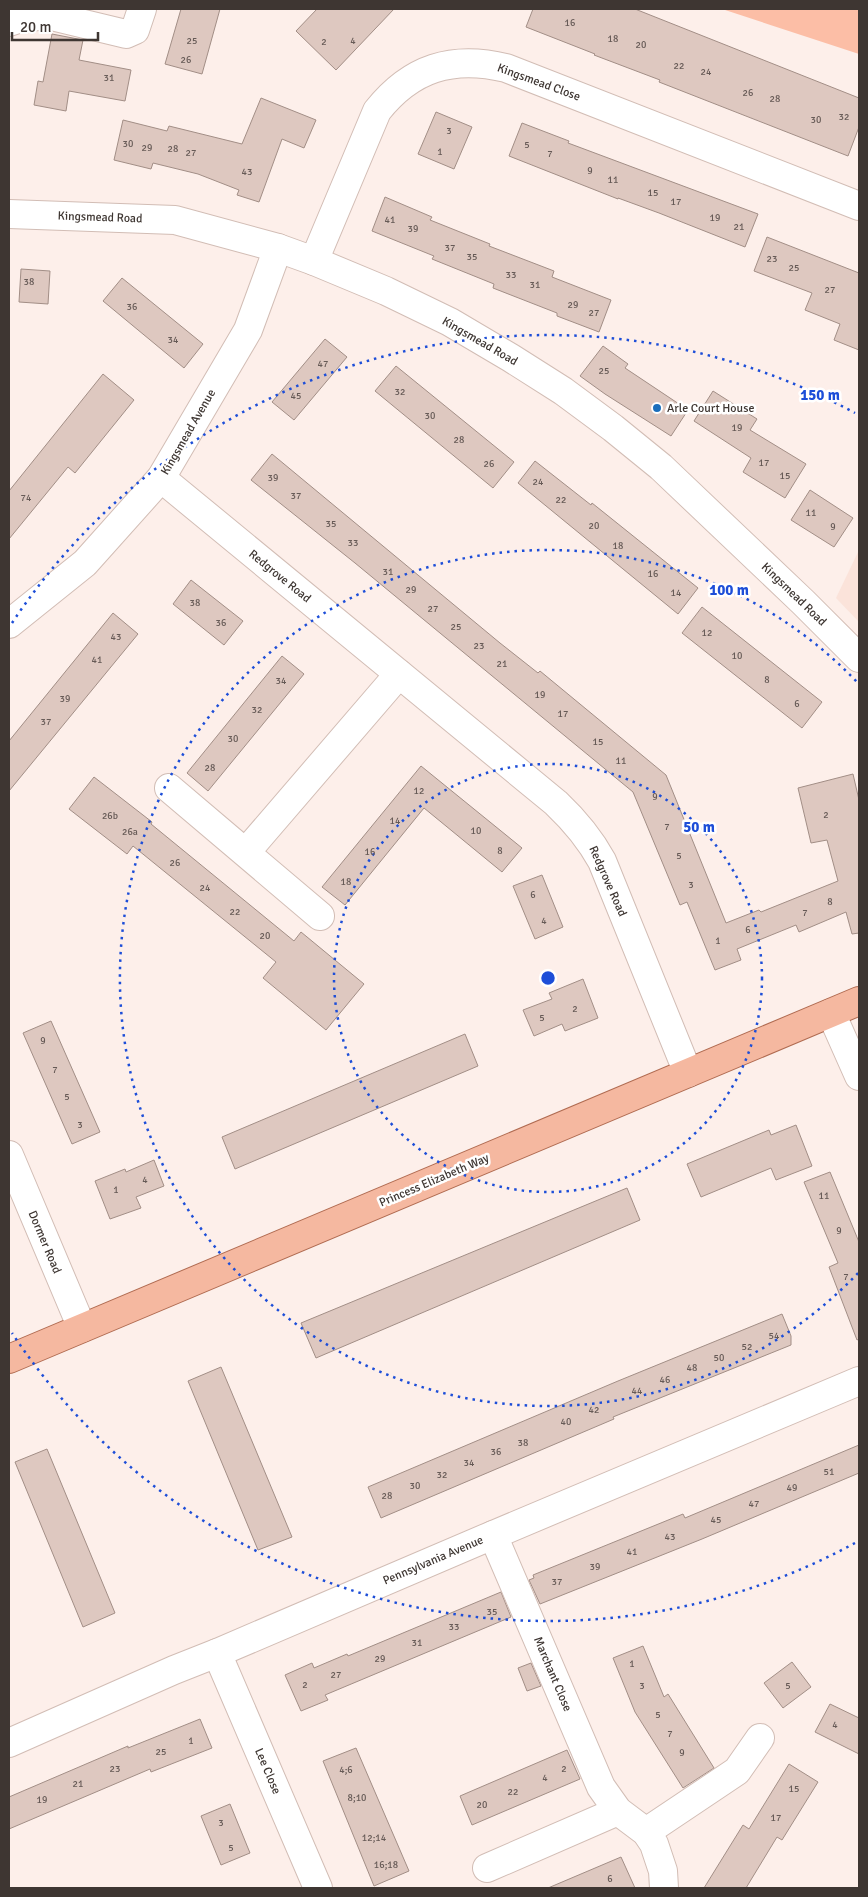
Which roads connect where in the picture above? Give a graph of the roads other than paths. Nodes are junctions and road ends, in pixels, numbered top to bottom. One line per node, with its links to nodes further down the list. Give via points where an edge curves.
1 (142, 9): 2 (street, via 135,30 126,34 47,15)
2 (9, 22)
3 (859, 206): 6 (street, Kingsmead Close, via 506,68 452,63 426,71 402,84 377,111)
4 (9, 214): 5 (street, Kingsmead Road, via 175,220)
5 (278, 248): 6 (street, Kingsmead Road); 7 (street, Kingsmead Avenue, via 248,330)
6 (314, 261): 9 (street, Kingsmead Road, via 450,322 511,358 613,428 661,467)
7 (161, 478): 8 (street, Kingsmead Avenue, via 85,563); 10 (street, Redgrove Road)
8 (9, 624)
9 (859, 658)
10 (399, 674): 12 (street); 16 (street, Redgrove Road, via 556,803 581,828 606,871)
11 (169, 788): 12 (street)
12 (246, 852): 13 (street)
13 (320, 916)
14 (859, 1001): 15 (main road, Princess Elizabeth Way)
15 (831, 1013): 16 (main road, Princess Elizabeth Way); 17 (street)
16 (688, 1073): 19 (main road, Princess Elizabeth Way)
17 (859, 1076)
18 (9, 1155): 19 (street, Dormer Road)
19 (82, 1328): 20 (main road, Princess Elizabeth Way)
20 (9, 1359)
21 (859, 1381): 22 (street, Pennsylvania Avenue)
22 (493, 1534): 23 (street, Pennsylvania Avenue); 26 (street, Marchant Close, via 601,1787)
23 (218, 1653): 25 (street, Pennsylvania Avenue); 29 (street, Lee Close)
24 (760, 1738): 27 (street, via 737,1770)
25 (9, 1743)
26 (618, 1811): 27 (street, Marchant Close); 28 (street)
27 (646, 1832): 30 (street, Marchant Close, via 660,1857)
28 (487, 1868)
29 (318, 1888)
30 (664, 1888)

